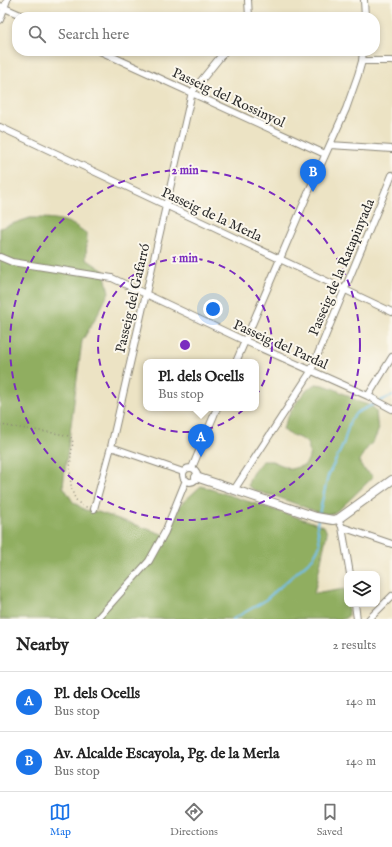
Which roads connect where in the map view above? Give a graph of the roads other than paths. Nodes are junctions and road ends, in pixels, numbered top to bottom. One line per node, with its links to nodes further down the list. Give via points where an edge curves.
1 (7, 0): 4 (street)
2 (248, 0): 6 (street)
3 (364, 0): 7 (street)
4 (2, 7): 5 (street); 8 (street)
5 (14, 12)
6 (249, 12)
7 (365, 12)
8 (0, 20)
9 (111, 56): 14 (street, Passeig del Rossinyol)
10 (220, 56): 14 (street)
11 (362, 56): 12 (street)
12 (362, 61): 13 (street); 16 (street, via 346,109)
13 (392, 61)
14 (192, 92): 18 (street, Passeig del Rossinyol); 20 (street, Passeig del Gafarró)
15 (0, 127): 20 (street, Passeig de la Merla)
16 (330, 145): 17 (street); 18 (street)
17 (392, 150)
18 (325, 154): 22 (street)
19 (392, 175): 23 (street, Passeig de la Ratapinyada)
20 (165, 206): 22 (street, Passeig de la Merla); 24 (street, Passeig del Gafarró)
21 (0, 257): 24 (street, Passeig del Pardal, via 12,262 112,278)
22 (280, 259): 23 (street, Passeig de la Merla); 26 (street)
23 (344, 289): 25 (street, Passeig de la Merla); 29 (street, Passeig de la Ratapinyada)
24 (146, 294): 26 (street, Passeig del Pardal); 33 (street, Passeig del Gafarró)
25 (392, 312)
26 (244, 341): 28 (street); 29 (street, Passeig del Pardal)
27 (392, 357): 30 (street)
28 (237, 359)
29 (311, 370): 30 (street, Passeig del Pardal); 39 (street, Passeig de la Ratapinyada)
30 (368, 396): 31 (street, Passeig del Pardal)
31 (392, 409)
32 (216, 411): 34 (street)
33 (111, 447): 35 (street); 40 (street, Passeig del Gafarró)
34 (192, 468): 35 (street); 36 (street, via 196,472)
35 (183, 472): 37 (street)
36 (196, 477): 37 (street, via 192,481); 39 (street)
37 (186, 480): 47 (street, via 164,532 148,561)
38 (392, 480): 41 (street)
39 (234, 490): 41 (street, via 319,518)
40 (94, 509)
41 (338, 519): 42 (street)
42 (342, 527): 43 (street); 44 (street)
43 (392, 544)
44 (349, 571)
45 (392, 596): 49 (street)
46 (355, 607): 48 (street)
47 (97, 619)
48 (357, 619)
49 (369, 619)

